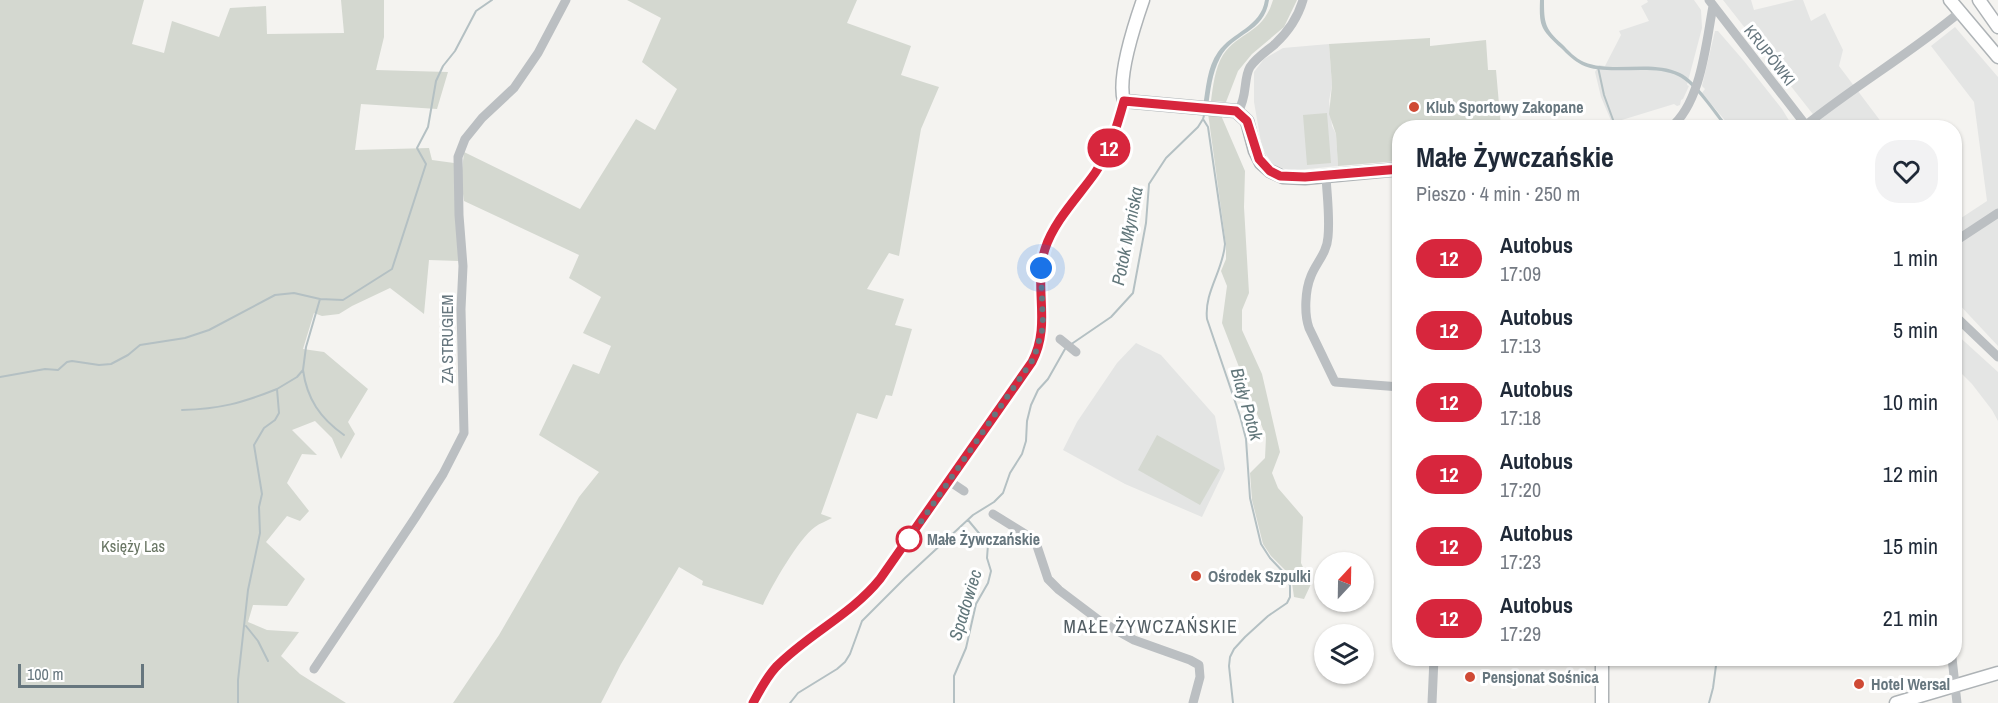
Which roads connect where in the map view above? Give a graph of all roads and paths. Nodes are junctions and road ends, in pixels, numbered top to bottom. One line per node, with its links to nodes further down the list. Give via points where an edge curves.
1 (566, 0): 31 (street, ZA STRUGIEM, via 532,62 514,88 465,139 458,158 464,433 443,474)
2 (1143, 0): 11 (street, via 1129,46)
3 (1303, 0): 12 (street, via 1294,21 1248,72 1245,99)
4 (1950, 0): 7 (street)
5 (1979, 0): 8 (street)
6 (1711, 3): 13 (street, via 1695,88); 14 (street, KRUPÓWKI)
7 (1960, 12): 9 (street); 15 (street)
8 (1998, 29): 9 (street, via 1992,38)
9 (1983, 40): 10 (street)
10 (1998, 57)
11 (1124, 101): 12 (street); 25 (street, via 1102,161 1045,249 1041,273 1043,327 1034,358)
12 (1238, 112): 17 (street, via 1247,121 1259,159 1270,171 1288,178)
13 (1681, 120)
14 (1802, 120)
15 (1814, 120)
16 (1392, 170): 17 (street)
17 (1326, 176): 24 (street, via 1328,239 1309,281 1306,321 1335,382)
18 (1998, 213): 19 (street)
19 (1962, 237)
20 (1962, 323): 23 (street)
21 (1060, 339): 22 (street)
22 (1076, 352)
23 (1998, 357)
24 (1392, 386)
25 (950, 481): 26 (street); 34 (street, via 871,590 783,661 767,678)
26 (964, 491)
27 (993, 513): 35 (street, via 1035,540 1048,579 1100,621 1121,634 1199,665 1200,677)
28 (1434, 666): 36 (street)
29 (1602, 666): 37 (street)
30 (1953, 666): 33 (street)
31 (314, 669)
32 (1998, 673): 33 (street)
33 (1956, 686): 38 (street); 39 (street)
34 (753, 703)
35 (1192, 703)
36 (1432, 703)
37 (1602, 703)
38 (1896, 703)
39 (1957, 703)

